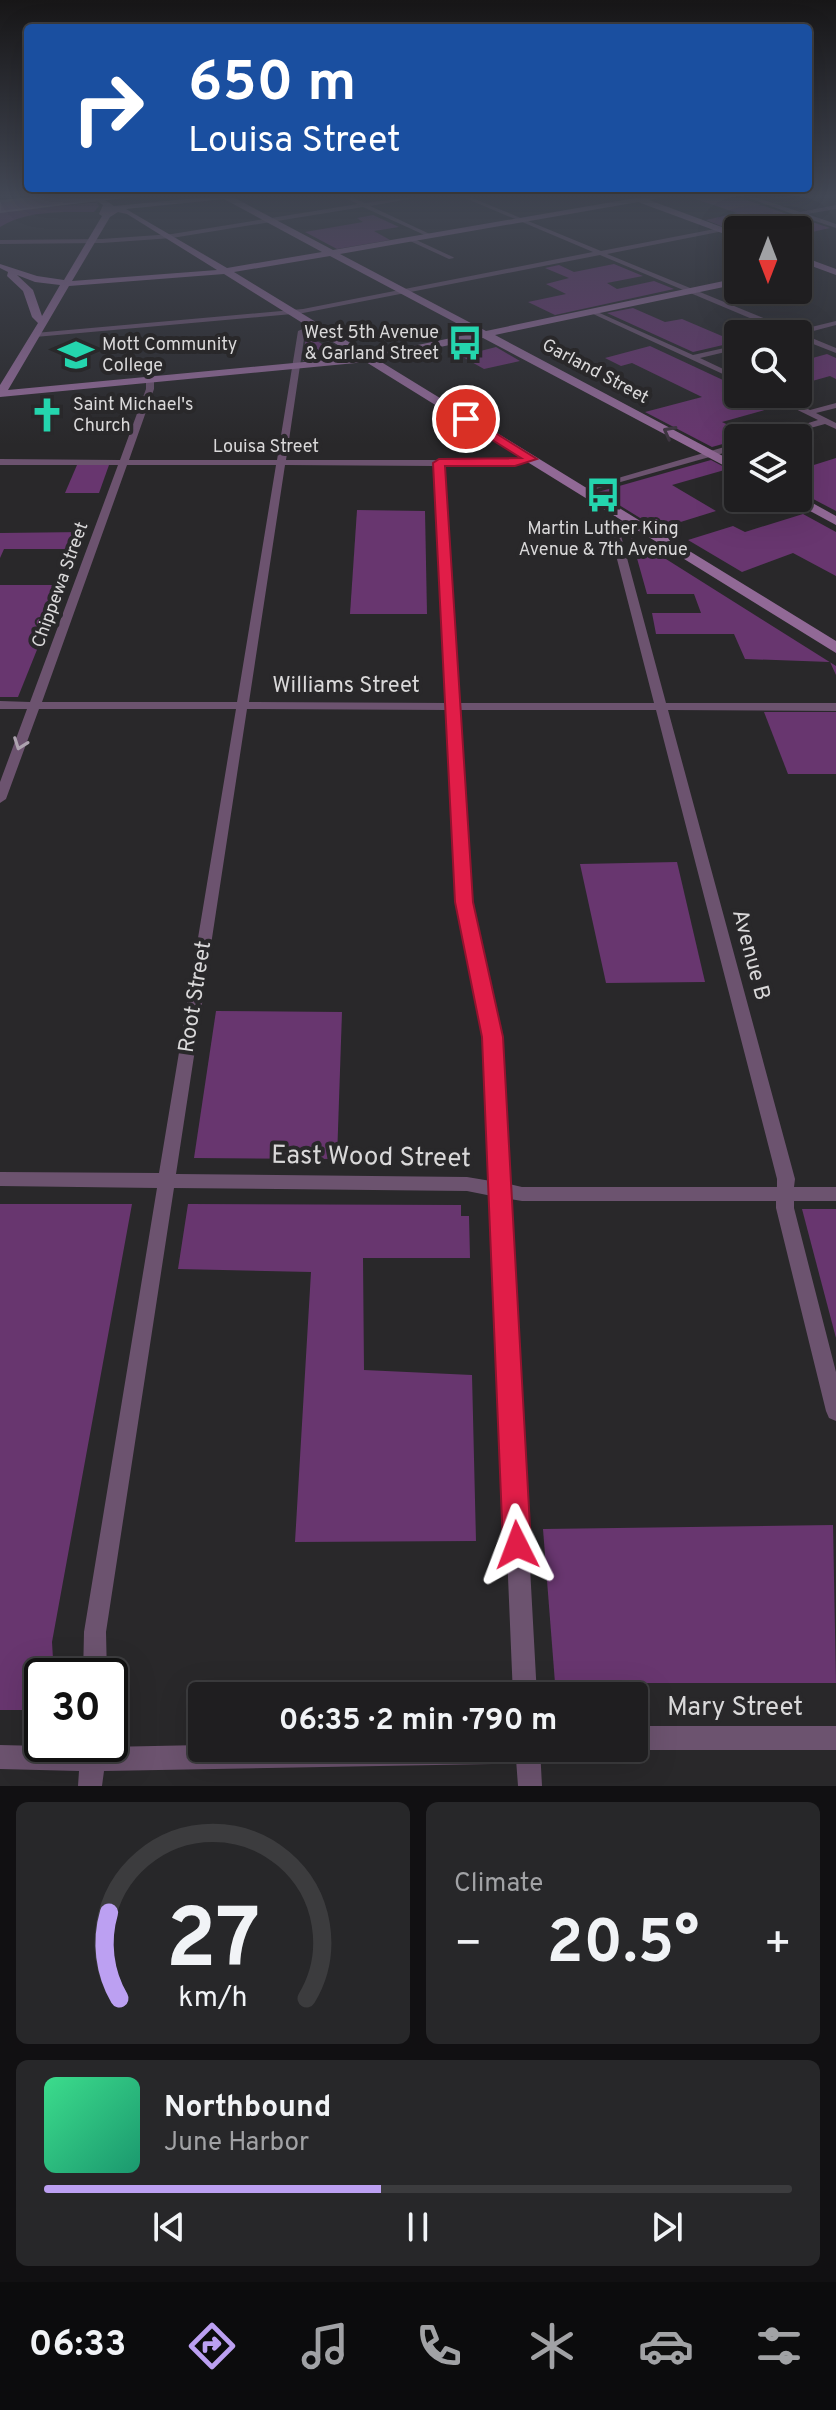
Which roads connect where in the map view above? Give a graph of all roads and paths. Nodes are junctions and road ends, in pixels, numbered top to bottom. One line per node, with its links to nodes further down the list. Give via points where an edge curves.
1 (15, 278): 16 (main road, via 28,290)
2 (33, 278): 9 (main road)
3 (70, 278): 9 (main road)
4 (136, 278): 9 (main road)
5 (238, 278): 13 (main road)
6 (381, 278): 11 (main road, Garland Street)
7 (470, 278): 11 (street)
8 (661, 278): 12 (street)
9 (67, 284): 16 (main road)
10 (724, 284): 12 (main road)
11 (405, 291): 13 (street); 20 (main road, Garland Street)
12 (691, 291): 14 (main road); 15 (street)
13 (292, 312): 18 (main road); 21 (street)
14 (593, 312): 20 (main road); 25 (street)
15 (760, 320)
16 (43, 322): 21 (main road)
17 (836, 323): 19 (street)
18 (314, 326): 26 (main road); 27 (street, Root Street, via 302,331)
19 (812, 329)
20 (486, 334): 26 (main road); 38 (main road, Garland Street, one-way to 20)
21 (35, 335): 30 (main road)
22 (812, 341): 24 (street)
23 (724, 350): 25 (street)
24 (836, 351)
25 (692, 358): 28 (street)
26 (368, 359): 27 (main road); 39 (main road)
27 (296, 367): 29 (main road); 43 (street, Root Street)
28 (724, 373)
29 (150, 381): 30 (main road); 41 (street, Chippewa Street)
30 (0, 394)
31 (836, 405): 33 (street)
32 (798, 408): 33 (street)
33 (809, 413): 34 (street)
34 (825, 421): 35 (street); 36 (street)
35 (812, 425)
36 (836, 426)
37 (724, 450): 38 (street)
38 (710, 454): 42 (main road, Garland Street); 45 (street)
39 (531, 459): 44 (street, Louisa Street); 45 (main road)
40 (0, 462): 41 (street, Louisa Street)
41 (124, 462): 43 (street, Louisa Street); 51 (street, Chippewa Street)
42 (724, 462)
43 (282, 463): 44 (street, Louisa Street); 52 (street, Root Street)
44 (439, 463): 53 (street)
45 (582, 490): 47 (main road)
46 (812, 508): 48 (main road)
47 (631, 521): 49 (main road); 54 (street, Avenue B, via 618,525 615,532)
48 (836, 521)
49 (836, 648)
50 (0, 705): 51 (street, Williams Street)
51 (34, 705): 52 (street, Williams Street); 56 (street, Chippewa Street, one-way to 56)
52 (242, 706): 53 (street, Williams Street); 58 (street, Root Street)
53 (451, 706): 54 (street, Williams Street); 59 (street, via 464,902 493,1037)
54 (662, 706): 55 (street, Williams Street); 60 (street, Avenue B)
55 (836, 707)
56 (0, 799)
57 (0, 1179): 58 (street, East Wood Street)
58 (167, 1181): 59 (street, East Wood Street, via 467,1184); 63 (street, Root Street)
59 (500, 1189): 60 (street, East Wood Street, via 522,1194); 64 (street)
60 (786, 1194): 61 (street, East Wood Street); 62 (street, Avenue B, via 785,1208)
61 (836, 1194)
62 (836, 1411)
63 (95, 1658)
64 (524, 1682)
65 (648, 1738): 66 (street, Mary Street)
66 (836, 1738)
67 (128, 1752): 68 (street)
68 (188, 1752)
69 (24, 1756): 70 (street)
70 (0, 1757)
71 (93, 1762): 73 (street)
72 (529, 1762): 74 (street)
73 (90, 1786)
74 (530, 1786)

